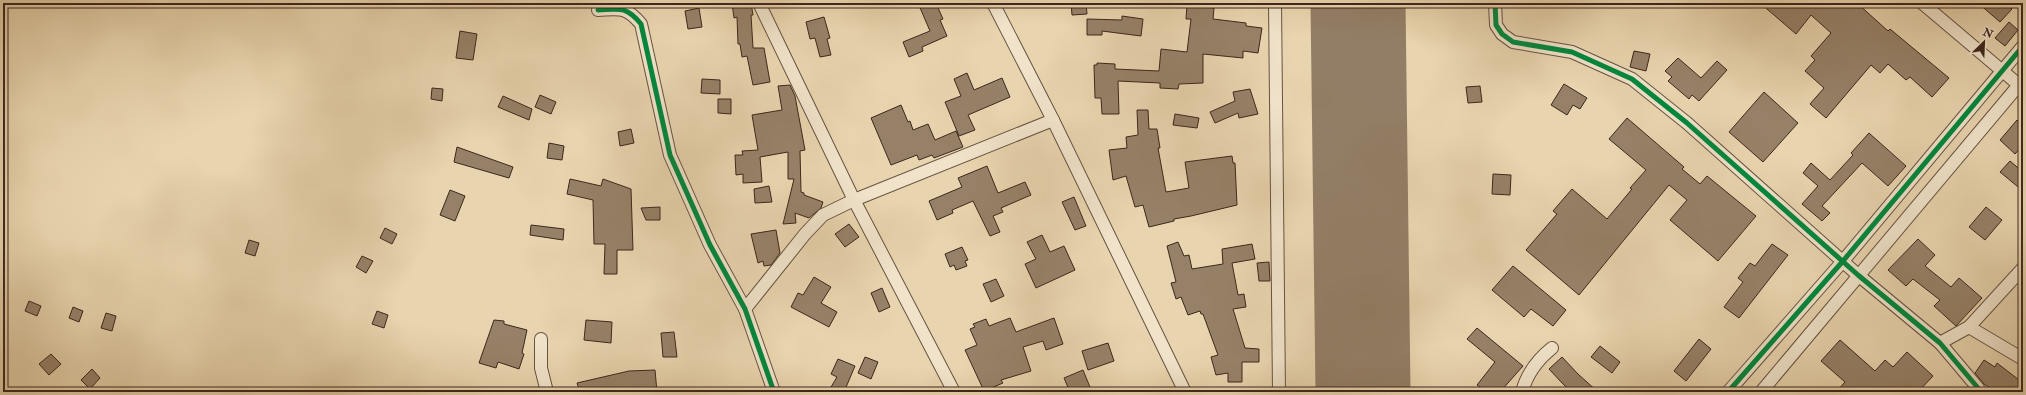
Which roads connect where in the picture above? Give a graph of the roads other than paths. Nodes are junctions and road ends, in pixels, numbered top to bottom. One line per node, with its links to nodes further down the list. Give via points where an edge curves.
1 (759, 3): 11 (street)
2 (993, 3): 10 (street)
3 (1275, 3): 26 (street)
4 (1495, 3): 12 (street, via 1496,24 1502,34 1513,42 1572,52 1632,80 1687,123)
5 (1929, 5): 8 (street)
6 (598, 10): 15 (street, via 618,9 631,12 641,24 670,155 710,246)
7 (2023, 46): 8 (street)
8 (2002, 71): 9 (street); 12 (street)
9 (2021, 82): 14 (street)
10 (1053, 120): 11 (street); 25 (street)
11 (854, 200): 15 (street, via 823,215); 24 (street)
12 (1843, 261): 14 (street); 28 (street)
13 (2023, 268): 16 (street)
14 (1858, 275): 18 (street); 29 (street)
15 (745, 309): 23 (street)
16 (1969, 327): 18 (street); 20 (street)
17 (541, 339): 22 (street, via 541,368)
18 (1940, 343): 21 (street)
19 (1552, 348): 27 (street, via 1530,371)
20 (2023, 359)
21 (1978, 388)
22 (547, 392)
23 (774, 392)
24 (954, 392)
25 (1185, 392)
26 (1279, 392)
27 (1522, 392)
28 (1728, 392)
29 (1761, 392)

